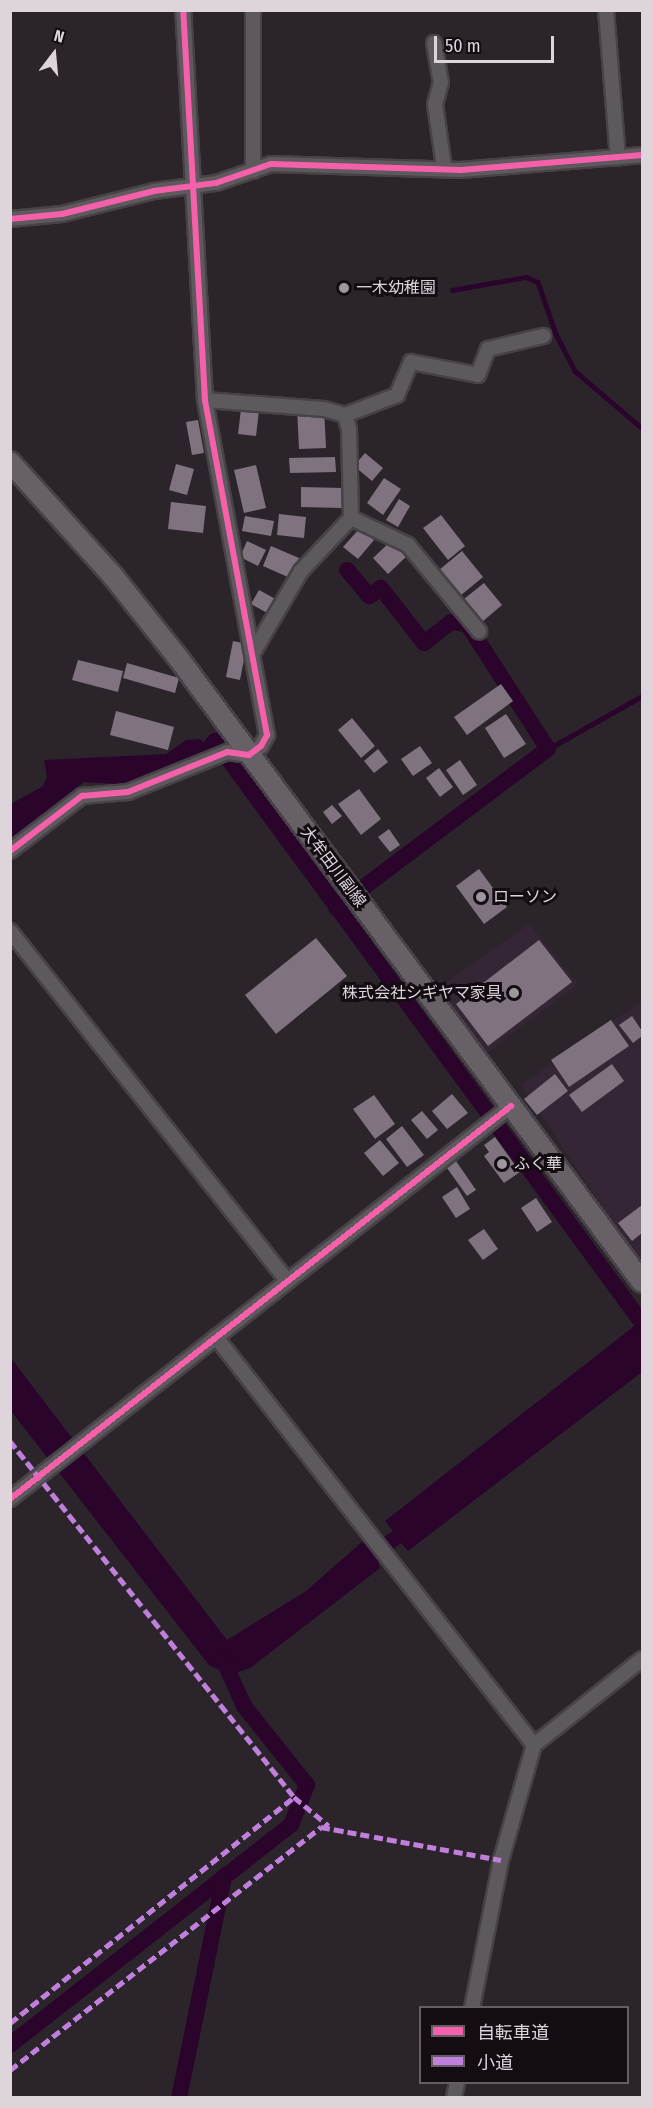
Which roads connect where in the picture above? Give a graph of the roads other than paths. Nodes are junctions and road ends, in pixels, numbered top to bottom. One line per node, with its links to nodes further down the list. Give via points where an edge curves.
1 (183, 10): 9 (street)
2 (254, 10): 8 (street)
3 (606, 10): 6 (street)
4 (434, 43): 7 (street, via 441,82 435,105)
5 (642, 155): 6 (street)
6 (618, 158): 7 (street, via 495,169)
7 (444, 167): 8 (street, via 271,164)
8 (253, 171): 9 (street)
9 (191, 186): 10 (street, via 62,214); 12 (street)
10 (10, 219)
11 (543, 336): 13 (street, via 488,349 478,375 411,362 397,395)
12 (205, 400): 13 (street, via 301,406); 17 (street)
13 (345, 415): 15 (street, via 349,429)
14 (10, 462): 18 (main road, 大牟田川副線, via 113,576)
15 (351, 518): 16 (street, via 408,544); 17 (street, via 301,571)
16 (479, 632)
17 (254, 651): 18 (street, via 267,735)
18 (249, 756): 19 (street, via 227,752 128,792 82,796); 21 (main road, 大牟田川副線)
19 (10, 851)
20 (10, 931): 22 (street)
21 (511, 1106): 22 (street); 23 (main road, 大牟田川副線)
22 (287, 1281): 24 (street)
23 (642, 1282)
24 (216, 1337): 25 (street); 27 (street)
25 (10, 1499)
26 (642, 1659): 27 (street)
27 (534, 1746): 28 (street, via 501,1860)
28 (472, 2006)

